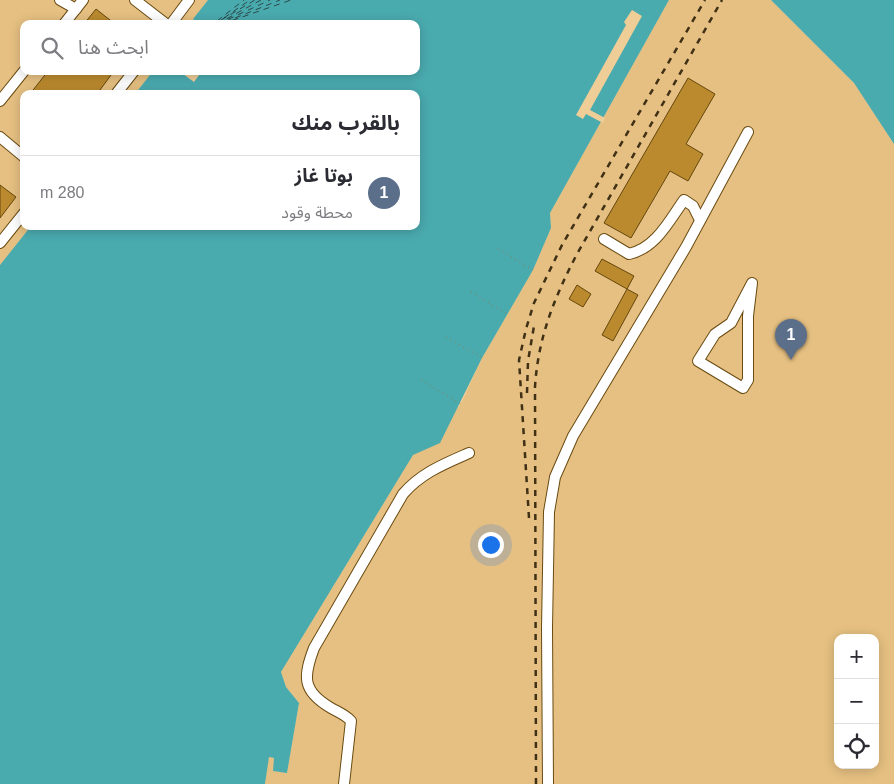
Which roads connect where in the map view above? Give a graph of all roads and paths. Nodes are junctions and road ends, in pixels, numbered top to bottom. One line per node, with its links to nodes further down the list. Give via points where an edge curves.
1 (60, 0): 5 (street)
2 (83, 0): 5 (street)
3 (135, 0): 7 (street)
4 (190, 0): 8 (street)
5 (76, 10): 6 (street)
6 (67, 20)
7 (161, 20)
8 (174, 20)
9 (21, 75): 12 (street)
10 (131, 75): 11 (street)
11 (119, 90)
12 (0, 100)
13 (748, 132): 17 (street)
14 (0, 138): 15 (street)
15 (20, 154)
16 (20, 217): 19 (street)
17 (700, 220): 18 (street, via 694,206 684,200 657,238 640,252 629,254); 31 (street, via 573,436 555,477 549,512)
18 (604, 239)
19 (0, 243)
20 (498, 249): 21 (path)
21 (533, 270)
22 (752, 283): 22 (street, via 731,322 715,334 698,361 743,388 748,380 748,316)
23 (471, 292): 24 (path)
24 (509, 315)
25 (446, 337): 26 (path)
26 (482, 358)
27 (421, 380): 28 (path)
28 (461, 404)
29 (469, 453): 30 (street, via 428,471 402,494 314,648 306,676 311,693 351,721)
30 (344, 784)
31 (548, 784)

